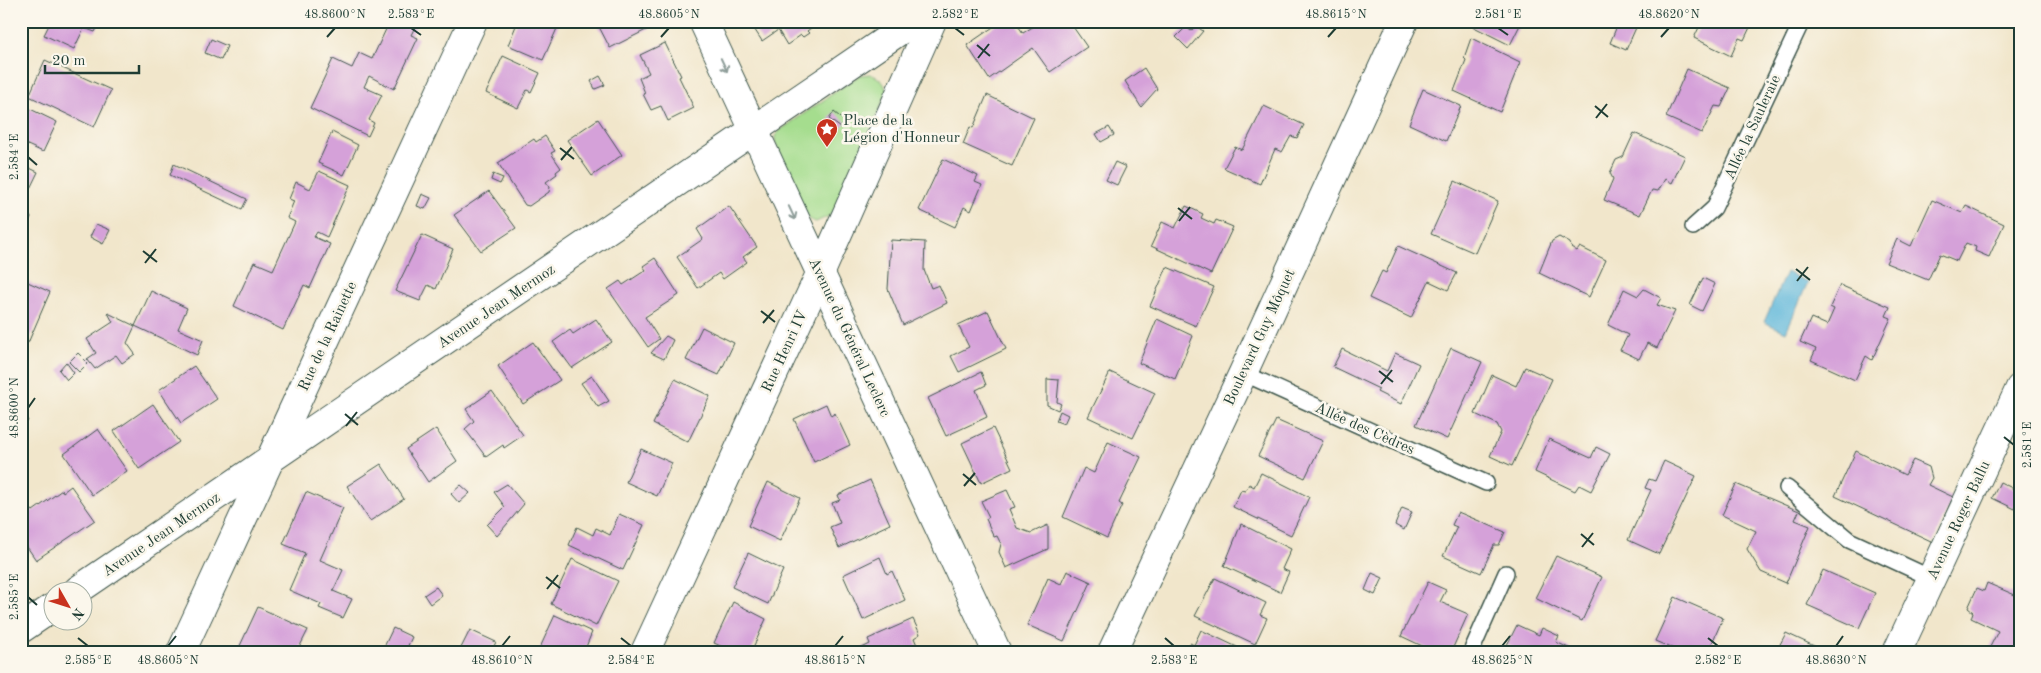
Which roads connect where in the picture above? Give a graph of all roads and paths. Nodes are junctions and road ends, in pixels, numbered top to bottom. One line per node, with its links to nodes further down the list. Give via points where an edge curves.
1 (473, 21): 12 (street, Rue de la Rainette)
2 (703, 21): 7 (street, Avenue du Général Leclerc, one-way to 7)
3 (914, 21): 7 (street, Avenue Jean Mermoz)
4 (932, 21): 9 (street, Rue Henri IV)
5 (1404, 21): 10 (street, Boulevard Guy Môquet)
6 (1802, 21): 8 (lane, Allée la Sauleraie, via 1714,208)
7 (754, 130): 9 (street, Avenue du Général Leclerc, one-way to 9); 12 (street, Avenue Jean Mermoz)
8 (1693, 227)
9 (820, 274): 21 (street, Rue Henri IV); 22 (street, Avenue du Général Leclerc)
10 (1244, 373): 13 (lane, Allée des Cèdres); 23 (street, Boulevard Guy Môquet)
11 (2020, 388): 16 (street, Avenue Roger Ballu)
12 (270, 458): 17 (street, Avenue Jean Mermoz); 20 (street, Rue de la Rainette)
13 (1486, 483)
14 (1787, 488): 16 (lane, via 1849,540)
15 (1506, 573): 24 (lane)
16 (1931, 578): 25 (street, Avenue Roger Ballu)
17 (92, 580)
18 (42, 615): 19 (street)
19 (21, 629)
20 (181, 652)
21 (645, 652)
22 (997, 652)
23 (1112, 652)
24 (1471, 652)
25 (1897, 652)

